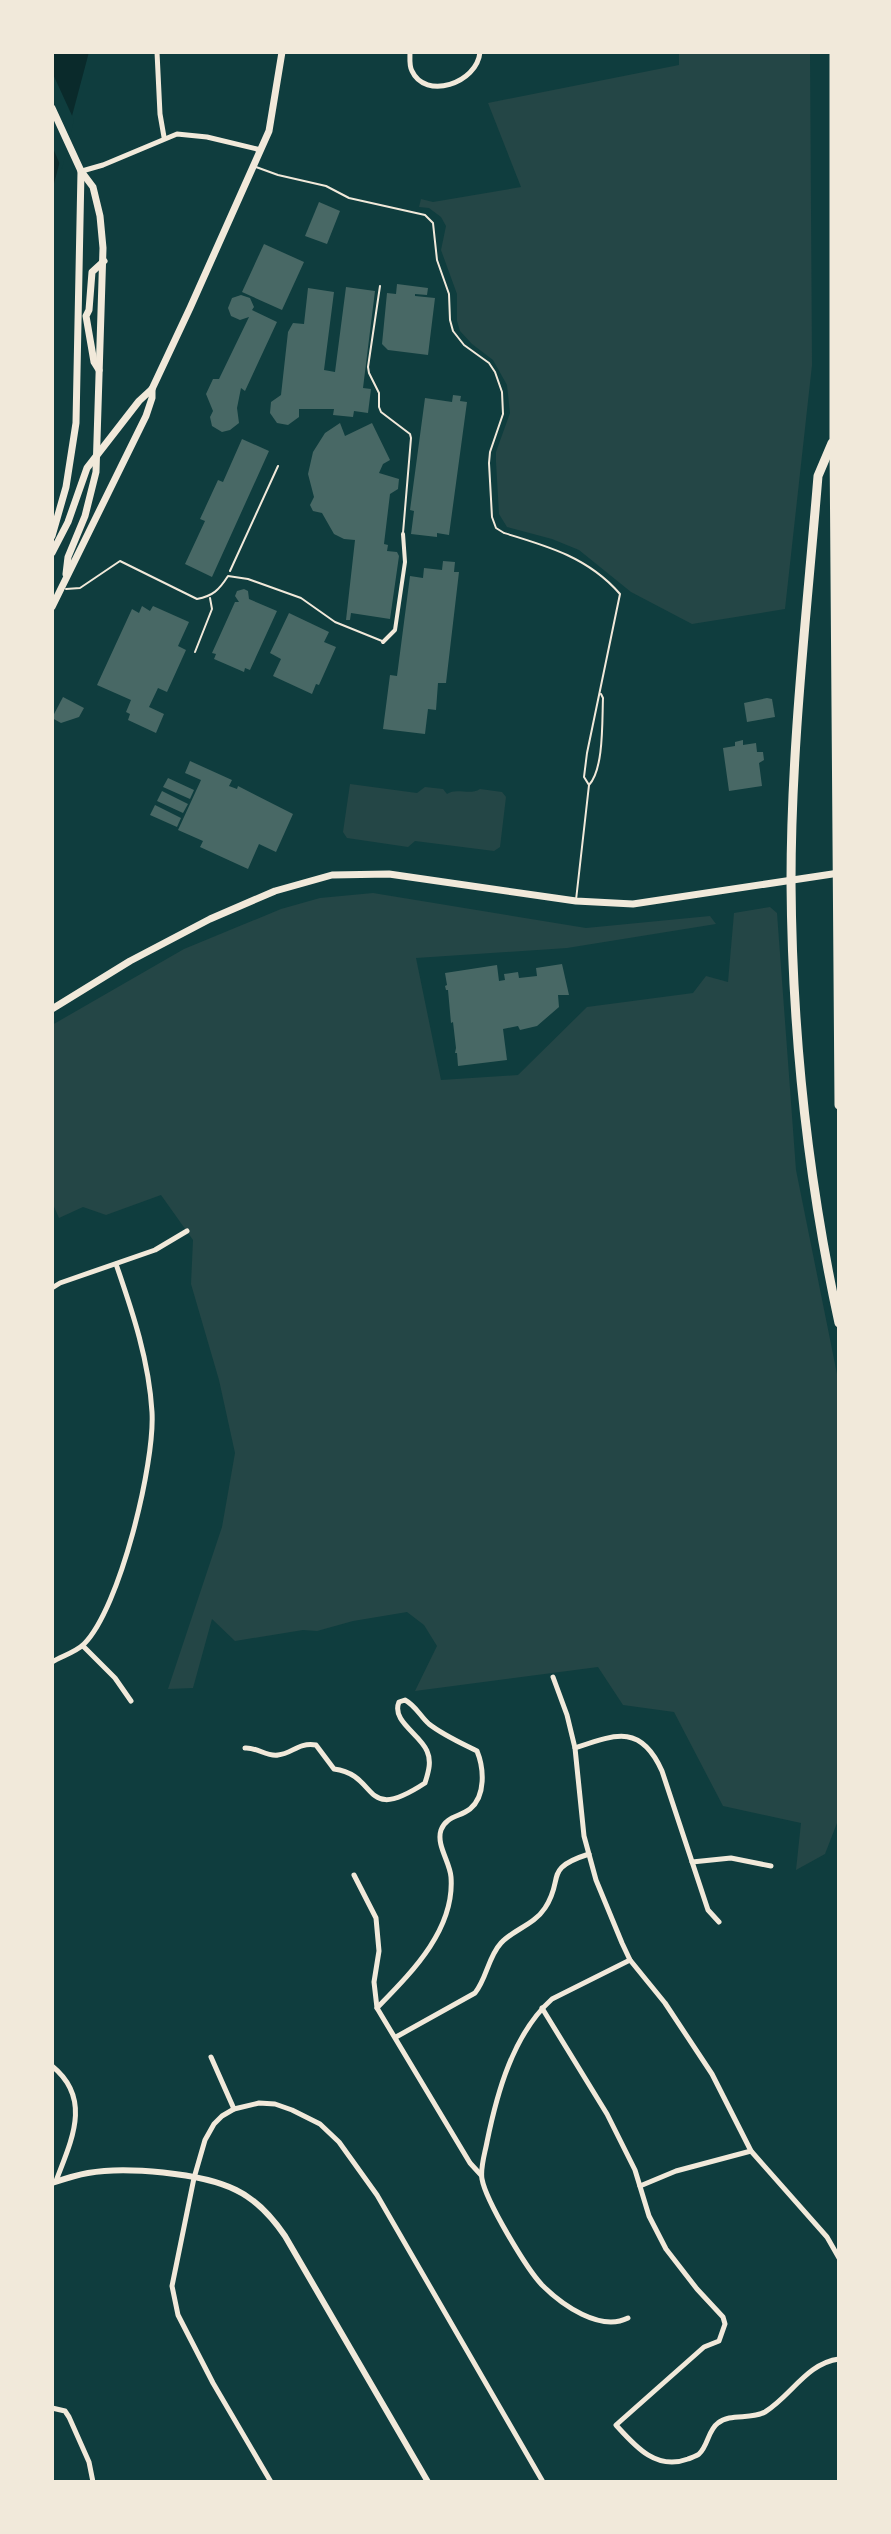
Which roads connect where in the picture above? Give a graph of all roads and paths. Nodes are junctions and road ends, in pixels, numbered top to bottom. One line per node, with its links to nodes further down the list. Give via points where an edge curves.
1 (157, 52): 7 (street)
2 (282, 52): 8 (main road)
3 (410, 52): 4 (street, via 414,75 443,86 470,74)
4 (480, 52)
5 (834, 52): 16 (highway)
6 (52, 108): 10 (main road)
7 (164, 137): 8 (street, via 183,134); 10 (street)
8 (261, 150): 9 (main road)
9 (254, 166): 15 (main road); 29 (lane, via 326,186 349,198 425,215 433,223 453,331 489,363 502,392 503,414 489,463 496,528 582,561 620,594)
10 (81, 171): 11 (main road, via 98,202); 13 (main road)
11 (104, 261): 13 (main road, via 92,272 89,310); 14 (main road)
12 (380, 286): 19 (lane, via 369,373 381,412 411,438)
13 (82, 316): 14 (main road); 20 (main road, via 74,439)
14 (101, 372): 17 (main road)
15 (152, 389): 17 (main road); 22 (main road, via 146,416)
16 (834, 440): 32 (highway, via 818,476 799,692); 35 (highway)
17 (98, 454): 21 (main road); 22 (main road, via 92,493)
18 (278, 466): 23 (path)
19 (403, 534): 27 (street, via 405,562 395,630)
20 (52, 536)
21 (52, 553)
22 (66, 574): 24 (main road)
23 (228, 576): 25 (lane); 27 (lane, via 301,598 335,622)
24 (60, 589): 25 (lane, via 80,588 120,561 197,599); 26 (main road)
25 (209, 596): 28 (lane, via 212,609)
26 (52, 607)
27 (383, 642)
28 (195, 652)
29 (601, 693): 30 (lane, via 600,752); 30 (lane, via 585,764)
30 (589, 785): 33 (lane)
31 (839, 873): 32 (main road)
32 (791, 881): 33 (main road, via 633,904); 39 (highway, via 802,1089 821,1236)
33 (576, 901): 34 (main road, via 389,874 332,875 275,891 210,919)
34 (52, 1009)
35 (839, 1105)
36 (187, 1231): 37 (street)
37 (116, 1264): 38 (street); 40 (street, via 146,1364 152,1414 149,1459 122,1568)
38 (52, 1288)
39 (839, 1323)
40 (83, 1646): 41 (street); 43 (street)
41 (52, 1662)
42 (553, 1677): 45 (street)
43 (131, 1701)
44 (245, 1748): 52 (street, via 278,1755 316,1745 334,1769 346,1770 379,1800 390,1801 425,1783 430,1768 428,1752 398,1716 399,1702 415,1706 427,1722 477,1751 483,1780 477,1799 442,1826 439,1837 452,1886 436,1936 413,1971)
45 (575, 1748): 46 (street); 47 (street, via 616,1736 641,1742 653,1752)
46 (589, 1854): 51 (street); 54 (street, via 559,1869 547,1906 501,1943 475,1993)
47 (692, 1862): 48 (street, via 731,1858); 50 (street, via 708,1910)
48 (771, 1866)
49 (354, 1875): 52 (street, via 376,1918)
50 (719, 1922)
51 (630, 1960): 53 (street); 58 (street, via 712,2074)
52 (377, 2008): 54 (street)
53 (542, 2008): 59 (street, via 525,2032 494,2109); 62 (street, via 607,2114)
54 (396, 2037): 59 (street)
55 (211, 2057): 57 (street)
56 (52, 2066): 61 (street, via 69,2087 77,2109)
57 (234, 2109): 60 (street, via 214,2124); 70 (street, via 275,2104 320,2124 339,2142 377,2195)
58 (751, 2151): 62 (street); 63 (street, via 827,2237)
59 (481, 2176): 64 (street, via 499,2217 541,2284 589,2317 607,2324)
60 (194, 2178): 61 (street, via 106,2171); 68 (street, via 173,2301); 69 (street, via 233,2188 275,2222)
61 (54, 2183)
62 (640, 2186): 65 (street, via 666,2249 723,2317 725,2329 719,2341 704,2347 616,2425 637,2449 661,2462 678,2463 698,2455 717,2423 762,2414 817,2366)
63 (839, 2258)
64 (628, 2318)
65 (839, 2359)
66 (52, 2408): 67 (street, via 69,2417)
67 (93, 2482)
68 (271, 2482)
69 (428, 2482)
70 (543, 2482)

